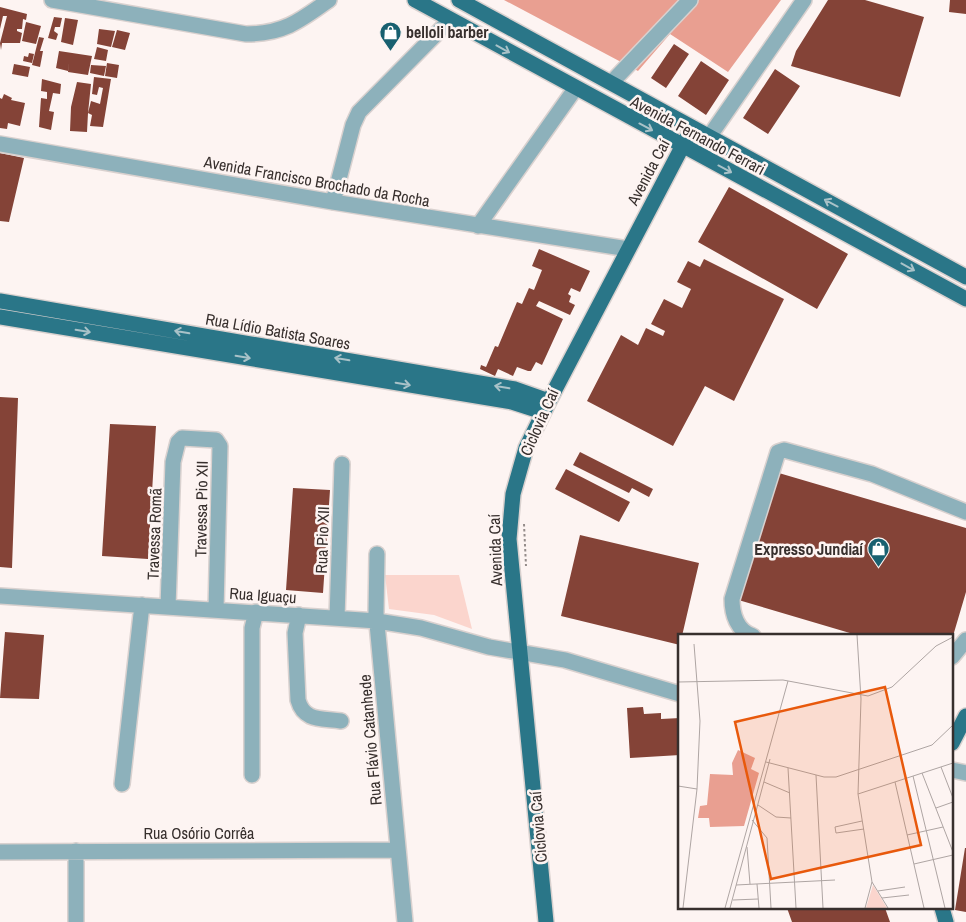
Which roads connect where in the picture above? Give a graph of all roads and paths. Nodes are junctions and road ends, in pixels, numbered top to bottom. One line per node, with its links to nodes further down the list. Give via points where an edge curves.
1 (52, 0): 2 (street, via 246,34 277,32 292,26)
2 (329, 0)
3 (415, 0): 7 (main road, Avenida Fernando Ferrari)
4 (459, 0): 8 (main road, Avenida Fernando Ferrari)
5 (690, 0): 8 (street)
6 (804, 0): 11 (street)
7 (450, 20): 9 (main road, Avenida Fernando Ferrari, one-way to 9); 14 (street, via 359,112)
8 (612, 82): 10 (main road, Avenida Fernando Ferrari)
9 (575, 89): 13 (main road, Avenida Fernando Ferrari, one-way to 13); 15 (street)
10 (692, 128): 11 (main road, Avenida Fernando Ferrari); 13 (main road, Avenida Caí)
11 (708, 137): 16 (main road, Avenida Fernando Ferrari, one-way to 11)
12 (0, 144): 14 (street, Avenida Francisco Brochado da Rocha)
13 (682, 146): 17 (main road, Avenida Fernando Ferrari, one-way to 17); 18 (main road, Avenida Caí)
14 (332, 202): 15 (street, Avenida Francisco Brochado da Rocha)
15 (478, 226): 18 (street, Avenida Francisco Brochado da Rocha)
16 (874, 226): 17 (main road); 19 (main road, Avenida Fernando Ferrari)
17 (866, 244): 20 (main road, Avenida Fernando Ferrari, one-way to 20)
18 (628, 249): 24 (main road, Avenida Caí)
19 (966, 277)
20 (966, 299)
21 (7, 302): 22 (main road); 23 (main road, Rua Lídio Batista Soares)
22 (6, 318): 23 (main road, Rua Lídio Batista Soares)
23 (56, 319): 24 (main road, Rua Lídio Batista Soares, via 462,387 515,390)
24 (546, 407): 41 (main road, Avenida Caí, via 518,472 510,519)
25 (173, 462): 33 (street, Travessa Romã); 34 (street, Travessa Pio XII, via 182,438 218,442)
26 (342, 464): 37 (street, Rua Pio XII)
27 (966, 512): 39 (street, via 872,474 784,450 778,452 732,599 736,620 742,630)
28 (524, 519): 30 (path)
29 (376, 554): 38 (street, Rua Flávio Catanhede)
30 (526, 566)
31 (0, 596): 32 (street, Rua Iguaçu)
32 (142, 605): 33 (street, Rua Iguaçu); 48 (street)
33 (168, 607): 34 (street, Rua Iguaçu)
34 (216, 610): 35 (street, Rua Iguaçu)
35 (256, 612): 36 (street, Rua Iguaçu); 47 (street, via 252,628)
36 (299, 615): 37 (street, Rua Iguaçu); 45 (street, via 295,633 301,711 307,716)
37 (337, 618): 38 (street, Rua Iguaçu)
38 (377, 621): 41 (street, Rua Iguaçu); 49 (street, Rua Flávio Catanhede)
39 (749, 634)
40 (966, 640): 42 (street)
41 (520, 652): 43 (street, Rua Iguaçu, via 565,660); 54 (main road, Avenida Caí)
42 (954, 655)
43 (678, 693)
44 (966, 716): 46 (main road)
45 (341, 721)
46 (954, 739)
47 (252, 776)
48 (122, 784)
49 (398, 850): 50 (street, Rua Osório Corrêa); 53 (street, Rua Flávio Catanhede)
50 (76, 851): 51 (street, Rua Osório Corrêa); 52 (street)
51 (0, 852)
52 (76, 922)
53 (405, 922)
54 (546, 922)

